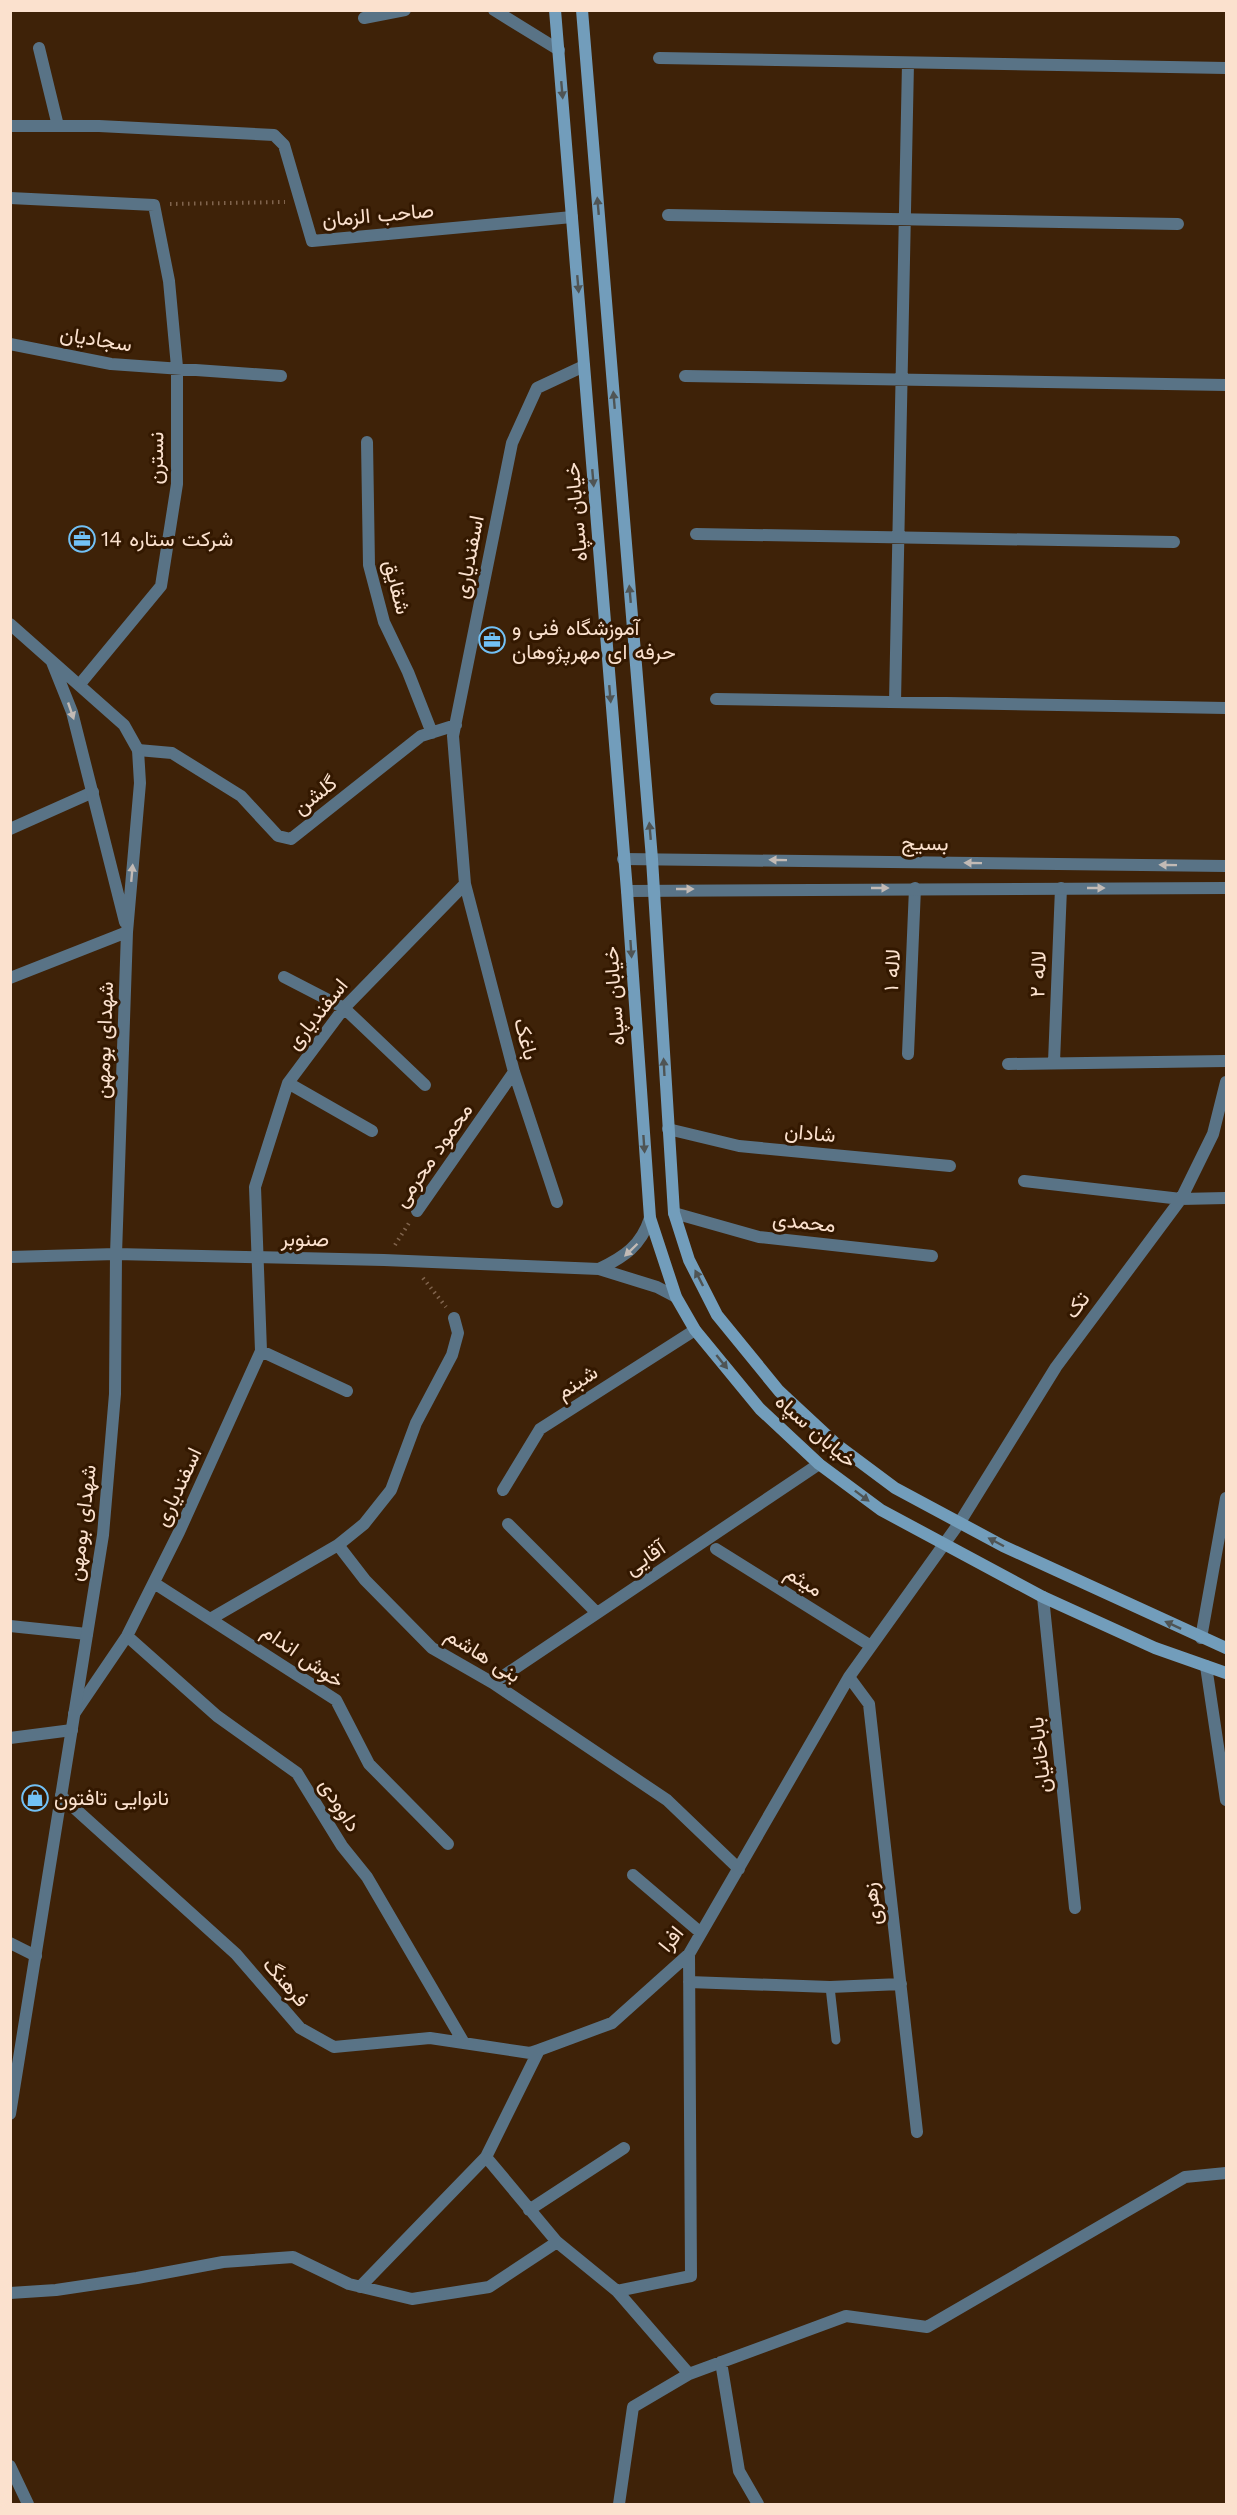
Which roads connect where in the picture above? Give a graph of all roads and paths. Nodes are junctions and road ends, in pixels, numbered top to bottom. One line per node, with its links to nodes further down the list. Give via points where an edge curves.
1 (405, 10): 5 (street)
2 (494, 10): 7 (street)
3 (555, 10): 7 (main road, خیابان سپاه)
4 (582, 10): 43 (main road, خیابان سپاه, one-way to 4)
5 (364, 18)
6 (39, 48): 12 (street)
7 (559, 50): 17 (main road, خیابان سپاه, one-way to 17)
8 (658, 58): 9 (street)
9 (908, 63): 10 (street); 18 (street)
10 (1227, 68)
11 (10, 126): 12 (street, صاحب الزمان)
12 (58, 126): 14 (street, صاحب الزمان, via 274,135 284,145)
13 (10, 198): 15 (street)
14 (301, 201): 15 (path); 17 (street, صاحب الزمان, via 312,241)
15 (154, 205): 22 (street, نسترن, via 169,281)
16 (668, 215): 18 (street)
17 (572, 217): 21 (main road, خیابان سپاه, one-way to 21)
18 (905, 220): 19 (street); 25 (street)
19 (1178, 224)
20 (10, 344): 22 (street, سجادیان, via 111,364)
21 (584, 366): 37 (street, اسفندیاری, via 537,388 512,443); 42 (main road, خیابان سپاه, one-way to 42)
22 (177, 367): 23 (street, سجادیان); 33 (street, نسترن, via 177,484 161,586)
23 (281, 376)
24 (685, 376): 25 (street)
25 (902, 380): 26 (street); 29 (street)
26 (1227, 385)
27 (367, 442): 38 (street, شقایق, via 369,565 384,622)
28 (696, 534): 29 (street)
29 (898, 537): 30 (street); 35 (street)
30 (1174, 542)
31 (10, 624): 32 (street)
32 (50, 656): 33 (street); 40 (street, one-way to 40, via 72,712)
33 (80, 684): 39 (street, via 124,725)
34 (716, 699): 35 (street)
35 (895, 702): 36 (street)
36 (1227, 708)
37 (456, 725): 38 (street, گلشن); 45 (street, اسفندیاری, via 453,735)
38 (432, 733): 39 (street, گلشن, via 421,736 291,839 278,836 241,796 172,753)
39 (138, 750): 51 (street, one-way to 39, via 140,783)
40 (93, 792): 41 (street); 51 (street)
41 (10, 829)
42 (623, 859): 43 (street, بسیج); 50 (main road, خیابان سپاه)
43 (652, 859): 44 (street, بسیج, one-way to 43); 49 (main road, خیابان سپاه)
44 (1227, 866)
45 (465, 884): 54 (street, اسفندیاری); 59 (street, باغک)
46 (915, 888): 47 (street); 49 (street, one-way to 46); 55 (street, لاله ۱)
47 (1061, 888): 48 (street, one-way to 48); 57 (street, لاله ۲)
48 (1227, 888)
49 (653, 889): 50 (street); 63 (main road, خیابان سپاه, one-way to 49)
50 (627, 891): 72 (main road, خیابان سپاه, one-way to 72)
51 (128, 932): 53 (street); 73 (street, شهدای بومهن)
52 (284, 977): 54 (street)
53 (10, 978)
54 (344, 1008): 60 (street, اسفندیاری); 62 (street)
55 (908, 1054)
56 (1227, 1061): 57 (street)
57 (1054, 1062): 58 (street)
58 (1008, 1064)
59 (514, 1072): 69 (street, باغک); 70 (street, محمود محرمی)
60 (288, 1083): 64 (street); 76 (street, اسفندیاری, via 255,1186)
61 (1227, 1083): 68 (street, تک, via 1213,1134)
62 (425, 1084)
63 (668, 1129): 65 (street, شادان, via 739,1146); 71 (main road, خیابان سپاه)
64 (372, 1131)
65 (950, 1166)
66 (1024, 1181): 68 (street)
67 (1227, 1198): 68 (street)
68 (1181, 1199): 88 (street, تک, via 1056,1367)
69 (557, 1202)
70 (417, 1211): 77 (path, محمود محرمی)
71 (674, 1213): 74 (street, محمدی, via 759,1237); 88 (main road, خیابان سپاه, one-way to 71, via 895,1488 836,1443 779,1390 717,1316 689,1260)
72 (650, 1218): 79 (street, one-way to 79, via 645,1233 631,1251); 80 (main road, خیابان سپاه)
73 (116, 1254): 75 (street, صنوبر); 76 (street, صنوبر); 98 (street, شهدای بومهن, via 115,1394 103,1534)
74 (932, 1256)
75 (10, 1257)
76 (257, 1258): 77 (street, صنوبر); 83 (street, اسفندیاری)
77 (384, 1260): 78 (street, صنوبر)
78 (409, 1261): 79 (street, صنوبر); 81 (path)
79 (599, 1269): 80 (street, صنوبر)
80 (676, 1297): 82 (main road, خیابان سپاه)
81 (454, 1318): 91 (street, via 458,1333 452,1355 416,1424 391,1490 364,1524)
82 (695, 1330): 85 (main road, خیابان سپاه, one-way to 85, via 760,1409); 86 (street, شبنم, via 540,1430)
83 (261, 1351): 84 (street); 93 (street, اسفندیاری)
84 (347, 1391)
85 (819, 1464): 90 (main road, خیابان سپاه, one-way to 90, via 881,1510); 95 (street, آقایی)
86 (503, 1491)
87 (1226, 1505): 100 (street)
88 (960, 1522): 90 (street, تک); 100 (main road, خیابان سپاه, one-way to 88)
89 (508, 1524): 95 (street)
90 (942, 1544): 94 (main road, خیابان سپاه); 101 (street, افرا)
91 (338, 1545): 96 (street); 106 (street, بنی هاشم, via 365,1580 432,1648)
92 (716, 1549): 101 (street, میثم)
93 (154, 1583): 96 (street, خوش اندام); 99 (street, اسفندیاری)
94 (1043, 1598): 103 (main road, خیابان سپاه, via 1155,1648); 115 (street, باباخانیان)
95 (597, 1613): 106 (street, آقایی)
96 (212, 1618): 112 (street, خوش اندام, via 336,1700 369,1764)
97 (10, 1626): 98 (street)
98 (87, 1634): 107 (street, شهدای بومهن)
99 (127, 1636): 107 (street, اسفندیاری); 124 (street, داوودی, via 217,1716 297,1773 342,1846 367,1877)
100 (1201, 1638): 102 (main road, خیابان سپاه)
101 (871, 1646): 105 (street, افرا)
102 (1227, 1648)
103 (1206, 1666): 104 (main road, خیابان سپاه); 111 (street)
104 (1227, 1673)
105 (849, 1677): 113 (street, افرا); 121 (street, زهری, via 868,1704)
106 (493, 1683): 113 (street, بنی هاشم, via 667,1800)
107 (74, 1714): 108 (street, شهدای بومهن)
108 (72, 1730): 109 (street); 110 (street, شهدای بومهن)
109 (10, 1738)
110 (61, 1796): 119 (street, شهدای بومهن); 124 (street, فرهنگ, via 236,1954 300,2028 334,2047 430,2038)
111 (1227, 1800)
112 (448, 1844)
113 (739, 1869): 116 (street, افرا)
114 (633, 1875): 116 (street)
115 (1075, 1908)
116 (701, 1934): 118 (street, افرا)
117 (10, 1943): 119 (street)
118 (689, 1954): 120 (street); 125 (street, افرا, via 612,2023)
119 (36, 1956): 126 (street, شهدای بومهن)
120 (689, 1982): 122 (street); 134 (street, via 691,2276)
121 (901, 1984): 122 (street); 127 (street, زهری)
122 (830, 1987): 123 (lane)
123 (836, 2040)
124 (464, 2043): 125 (street, فرهنگ, via 530,2053)
125 (539, 2050): 129 (street)
126 (10, 2114)
127 (917, 2132)
128 (624, 2148): 131 (street)
129 (486, 2157): 131 (street); 133 (street)
130 (1227, 2173): 136 (street, via 1185,2177 927,2327 846,2316)
131 (529, 2210): 132 (street)
132 (557, 2242): 133 (street, via 489,2288 412,2299); 134 (street)
133 (360, 2287): 135 (street, via 293,2257 223,2262 126,2280)
134 (617, 2291): 137 (street)
135 (10, 2293)
136 (721, 2362): 137 (street); 141 (street, via 739,2471)
137 (689, 2374): 140 (street, via 633,2407)
138 (10, 2466): 139 (street)
139 (28, 2505)
140 (619, 2505)
141 (758, 2505)

